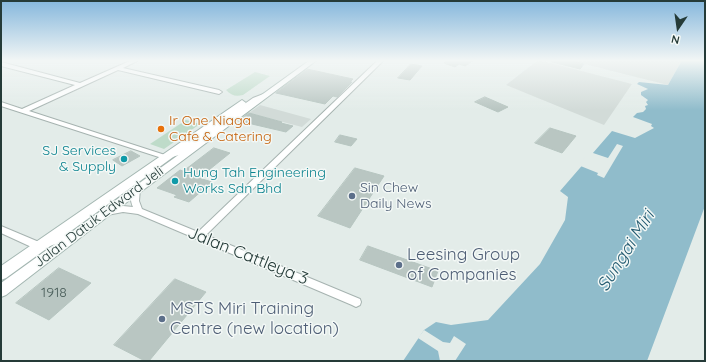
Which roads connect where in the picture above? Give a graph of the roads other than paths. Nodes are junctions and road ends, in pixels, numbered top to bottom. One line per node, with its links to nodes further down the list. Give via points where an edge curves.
1 (50, 77): 7 (street)
2 (98, 77): 7 (street)
3 (155, 77): 8 (street)
4 (279, 77): 12 (street, Jalan Datuk Edward Jeli)
5 (291, 77): 9 (street, Jalan Datuk Edward Jeli)
6 (363, 77): 18 (street)
7 (80, 85): 11 (street)
8 (219, 92)
9 (266, 95): 12 (street, via 255,99 183,151); 13 (street, Jalan Datuk Edward Jeli)
10 (1, 104): 11 (street)
11 (23, 111): 12 (street)
12 (166, 157): 19 (street, Jalan Datuk Edward Jeli)
13 (136, 189): 14 (street, via 134,200); 15 (street, Jalan Datuk Edward Jeli)
14 (140, 210): 15 (street, Jalan Cattleya 3, via 123,209); 18 (street, Jalan Cattleya 3)
15 (102, 214): 17 (street, Jalan Datuk Edward Jeli)
16 (1, 229): 19 (street)
17 (76, 234): 19 (street); 21 (street, Jalan Datuk Edward Jeli)
18 (199, 236): 22 (street, Jalan Cattleya 3)
19 (38, 246): 20 (street, Jalan Datuk Edward Jeli)
20 (1, 274)
21 (1, 291)
22 (356, 302)

